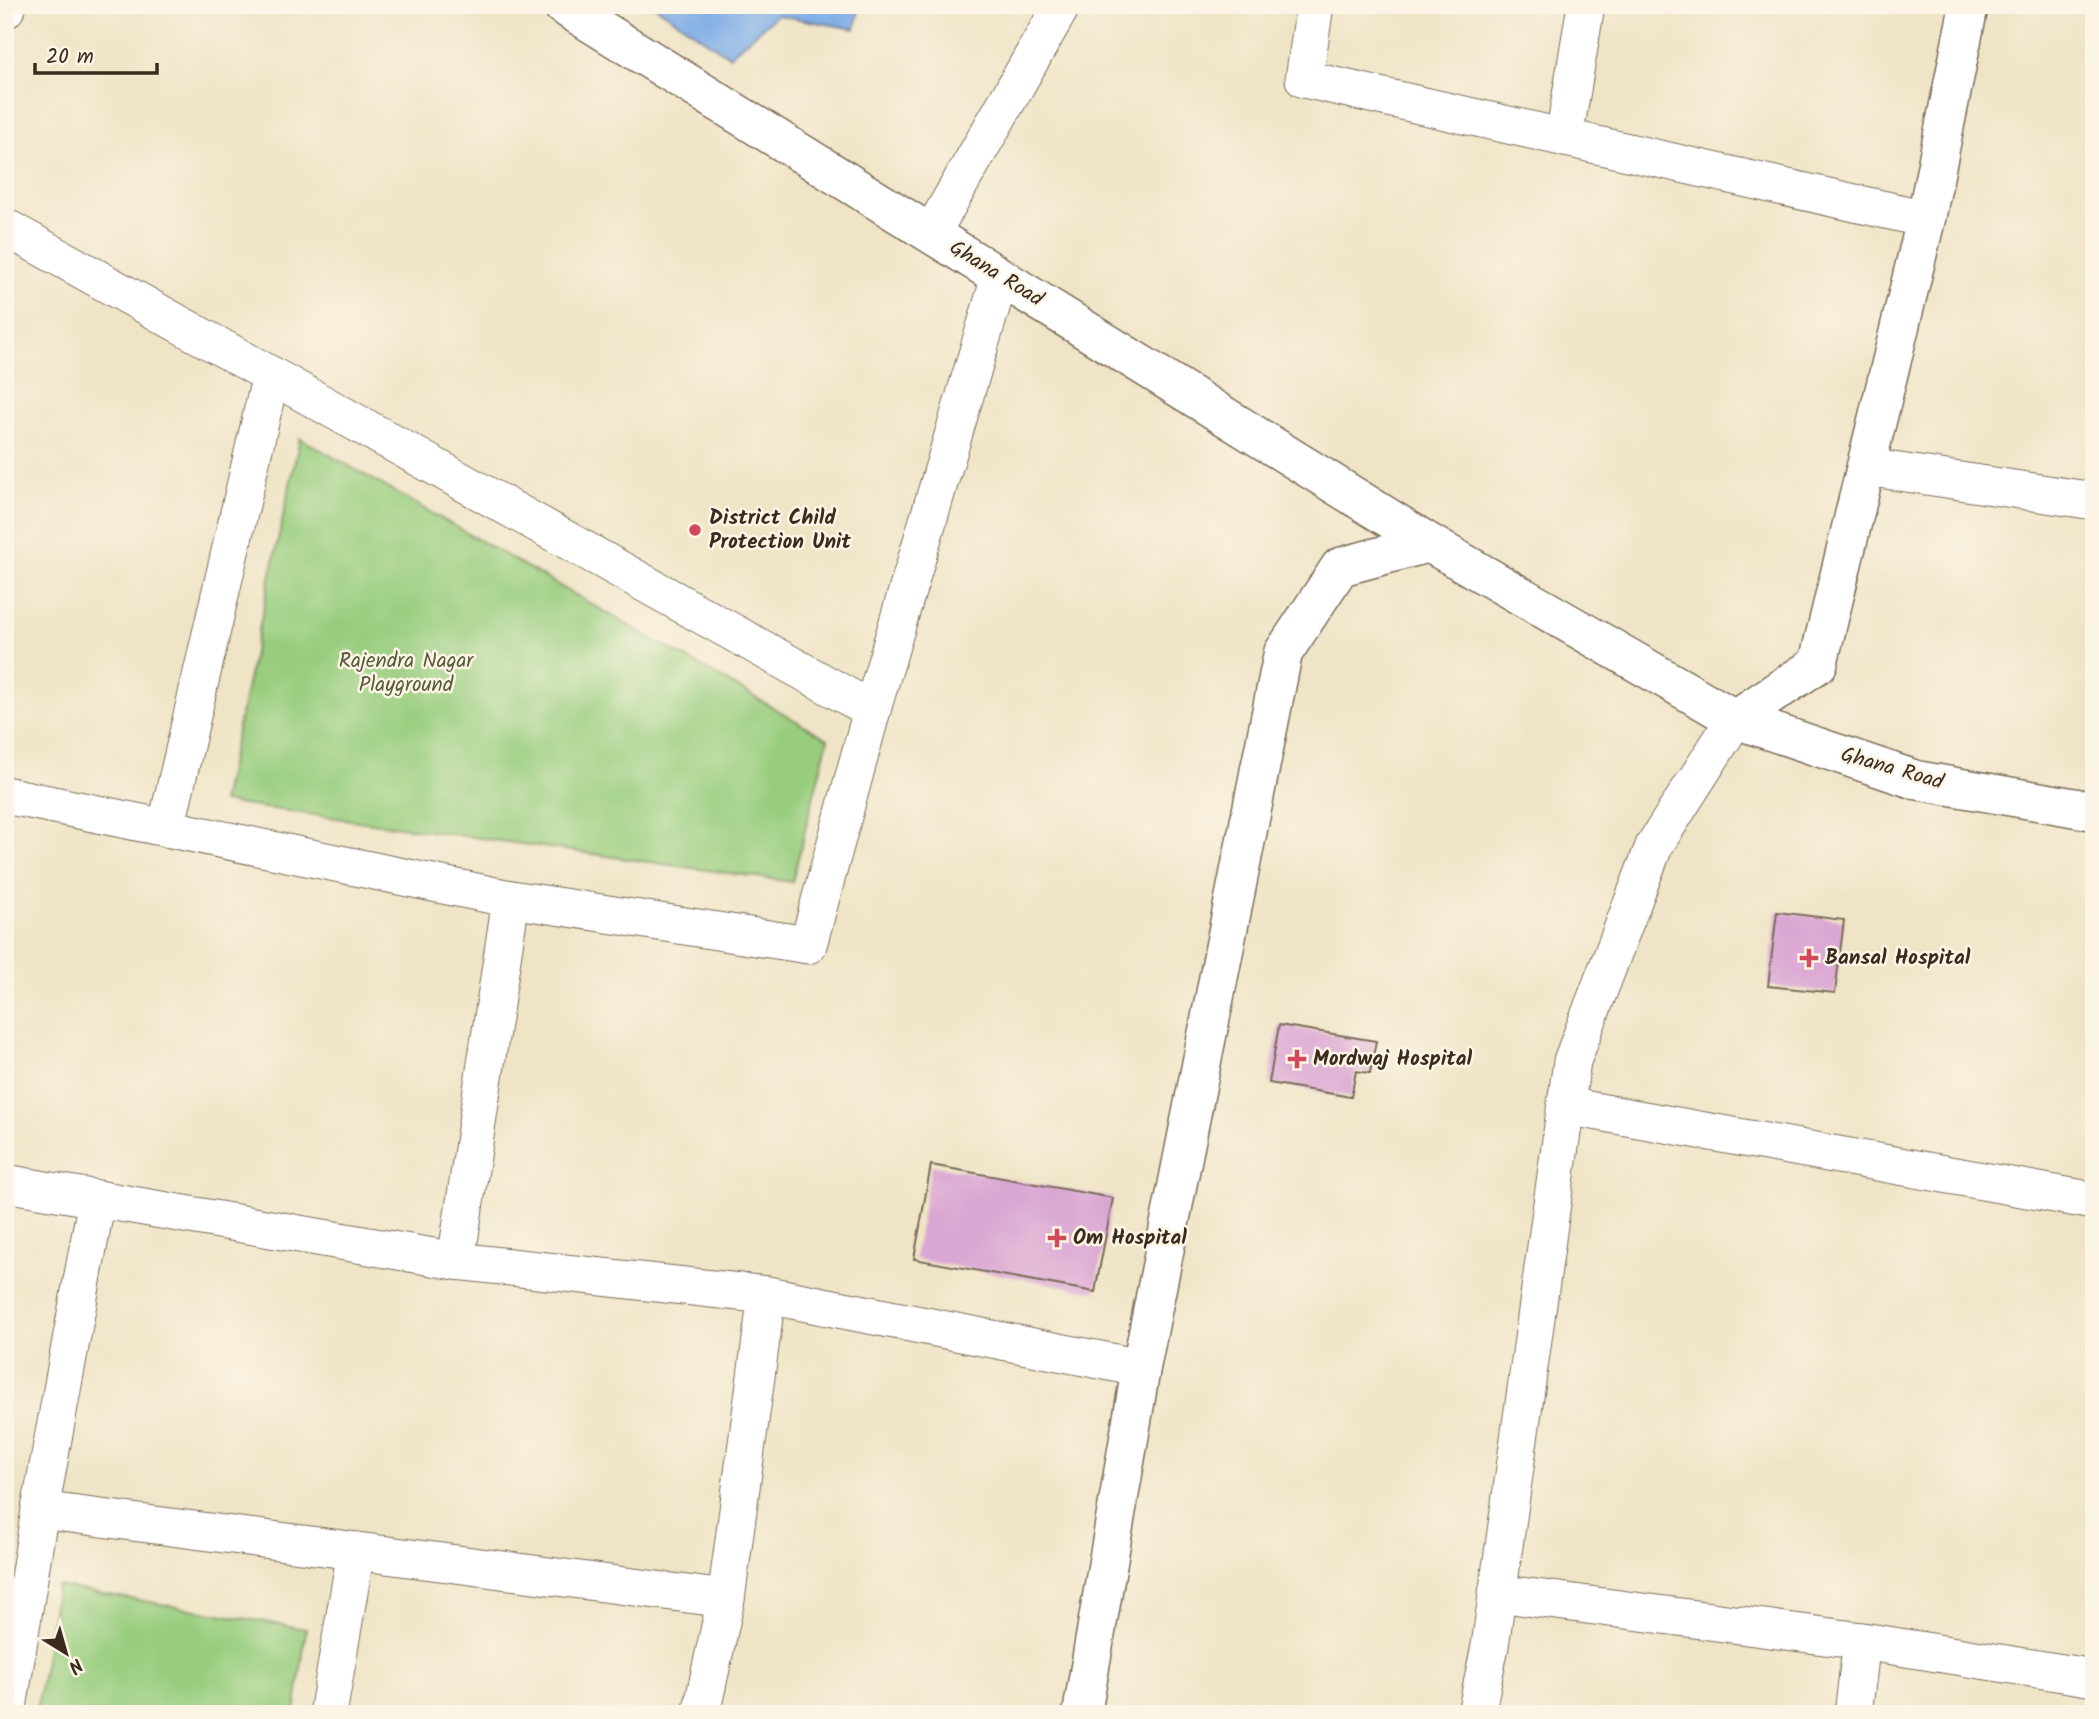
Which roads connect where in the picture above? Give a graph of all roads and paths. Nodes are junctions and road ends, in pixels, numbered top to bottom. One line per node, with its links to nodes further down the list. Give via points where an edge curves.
1 (8, 5): 7 (street)
2 (562, 5): 11 (street, Ghana Road)
3 (1062, 5): 11 (street)
4 (1315, 5): 8 (street, via 1304,79)
5 (1586, 5): 8 (street)
6 (1969, 5): 9 (street)
7 (5, 10)
8 (1564, 138): 9 (street)
9 (1926, 219): 14 (street)
10 (5, 227): 13 (street)
11 (931, 234): 12 (street, Ghana Road)
12 (1000, 277): 16 (street, Ghana Road); 17 (street)
13 (271, 374): 17 (street); 21 (street)
14 (1866, 467): 15 (street); 18 (street, via 1818,664)
15 (2094, 502)
16 (1429, 543): 18 (street, Ghana Road); 29 (street, via 1340,567 1283,653)
17 (872, 709): 22 (street, via 808,945)
18 (1735, 719): 20 (street, Ghana Road, via 1916,780); 23 (street, via 1654,846 1572,1061)
19 (5, 795): 21 (street)
20 (2094, 811)
21 (166, 828): 22 (street)
22 (512, 899): 27 (street)
23 (1566, 1106): 26 (street); 32 (street)
24 (5, 1183): 25 (street)
25 (97, 1199): 27 (street); 30 (street)
26 (2094, 1201)
27 (456, 1261): 28 (street)
28 (767, 1295): 29 (street); 33 (street)
29 (1141, 1368): 39 (street)
30 (40, 1510): 31 (street); 36 (street)
31 (356, 1551): 33 (street); 37 (street)
32 (1497, 1593): 34 (street); 40 (street)
33 (726, 1599): 38 (street)
34 (1862, 1641): 35 (street); 41 (street)
35 (2094, 1678)
36 (7, 1714)
37 (328, 1714)
38 (701, 1714)
39 (1082, 1714)
40 (1476, 1714)
41 (1853, 1714)

